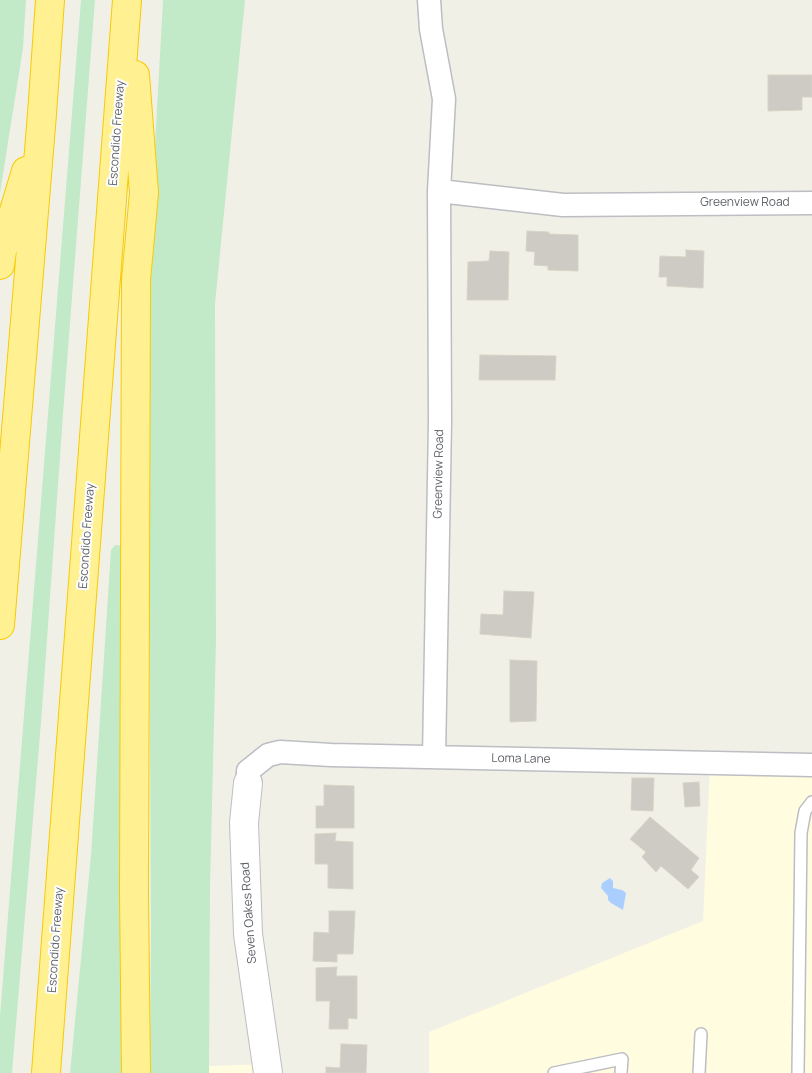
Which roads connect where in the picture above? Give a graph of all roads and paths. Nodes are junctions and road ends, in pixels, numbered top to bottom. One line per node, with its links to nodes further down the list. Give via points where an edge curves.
1 (50, 0): 4 (highway)
2 (129, 0): 14 (highway, Escondido Freeway); 15 (highway, via 144,193 136,280)
3 (429, 0): 5 (street, Greenview Road, via 444,99)
4 (42, 114): 7 (highway); 8 (highway)
5 (439, 191): 6 (street, Greenview Road, via 563,205); 9 (street, Greenview Road, via 440,422)
6 (812, 203)
7 (0, 265)
8 (0, 625)
9 (434, 757): 10 (street, Loma Lane); 11 (street, Loma Lane, via 280,752 268,754 248,772)
10 (812, 765)
11 (248, 783): 16 (street, Seven Oakes Road, via 244,824 248,934)
12 (812, 802): 20 (lane, via 805,811 801,833)
13 (701, 1034): 19 (lane)
14 (46, 1073)
15 (136, 1073)
16 (268, 1073)
17 (554, 1073): 18 (lane, via 622,1059)
18 (622, 1073)
19 (699, 1073)
20 (798, 1073)

